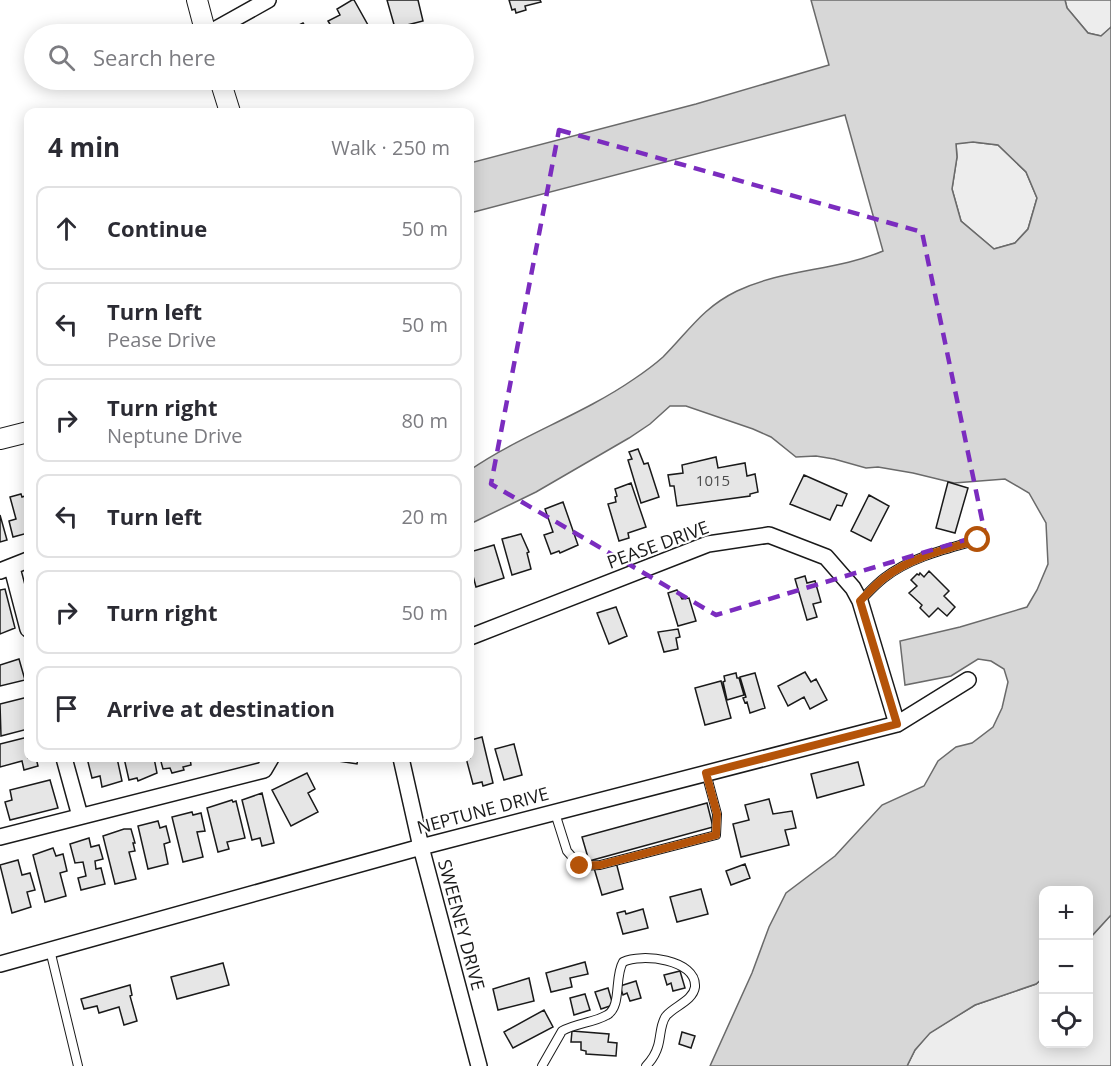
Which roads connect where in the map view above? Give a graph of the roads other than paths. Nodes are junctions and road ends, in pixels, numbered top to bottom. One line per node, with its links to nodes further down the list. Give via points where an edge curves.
1 (197, 0): 3 (street)
2 (268, 0): 4 (street)
3 (204, 24)
4 (225, 24)
5 (223, 90): 6 (street)
6 (229, 108)
7 (24, 433): 8 (street)
8 (0, 439)
9 (978, 540): 12 (lane, via 903,566)
10 (24, 562): 11 (street)
11 (6, 569): 13 (street)
12 (860, 601): 14 (street, PEASE DRIVE, via 826,557 769,535 708,544); 16 (street, PEASE DRIVE)
13 (24, 617)
14 (474, 635)
15 (968, 680): 16 (street, NEPTUNE DRIVE)
16 (897, 724): 20 (street, NEPTUNE DRIVE)
17 (65, 762): 22 (street)
18 (268, 762): 22 (street, via 264,770)
19 (402, 762): 24 (street, SWEENEY DRIVE)
20 (706, 773): 21 (street, NEPTUNE DRIVE); 21 (lane, via 717,814 716,835 622,860 580,866 567,851)
21 (555, 813): 24 (street, NEPTUNE DRIVE)
22 (80, 816): 23 (street)
23 (0, 837)
24 (421, 848): 25 (street, NEPTUNE DRIVE); 28 (street, SWEENEY DRIVE)
25 (50, 950): 26 (street, NEPTUNE DRIVE); 27 (lane)
26 (0, 964)
27 (78, 1066)
28 (479, 1066)
29 (542, 1066): 30 (lane, via 562,1030 609,1014 615,1008 623,962 651,959 680,963 690,971 695,990 664,1018 657,1048)
30 (646, 1066)

